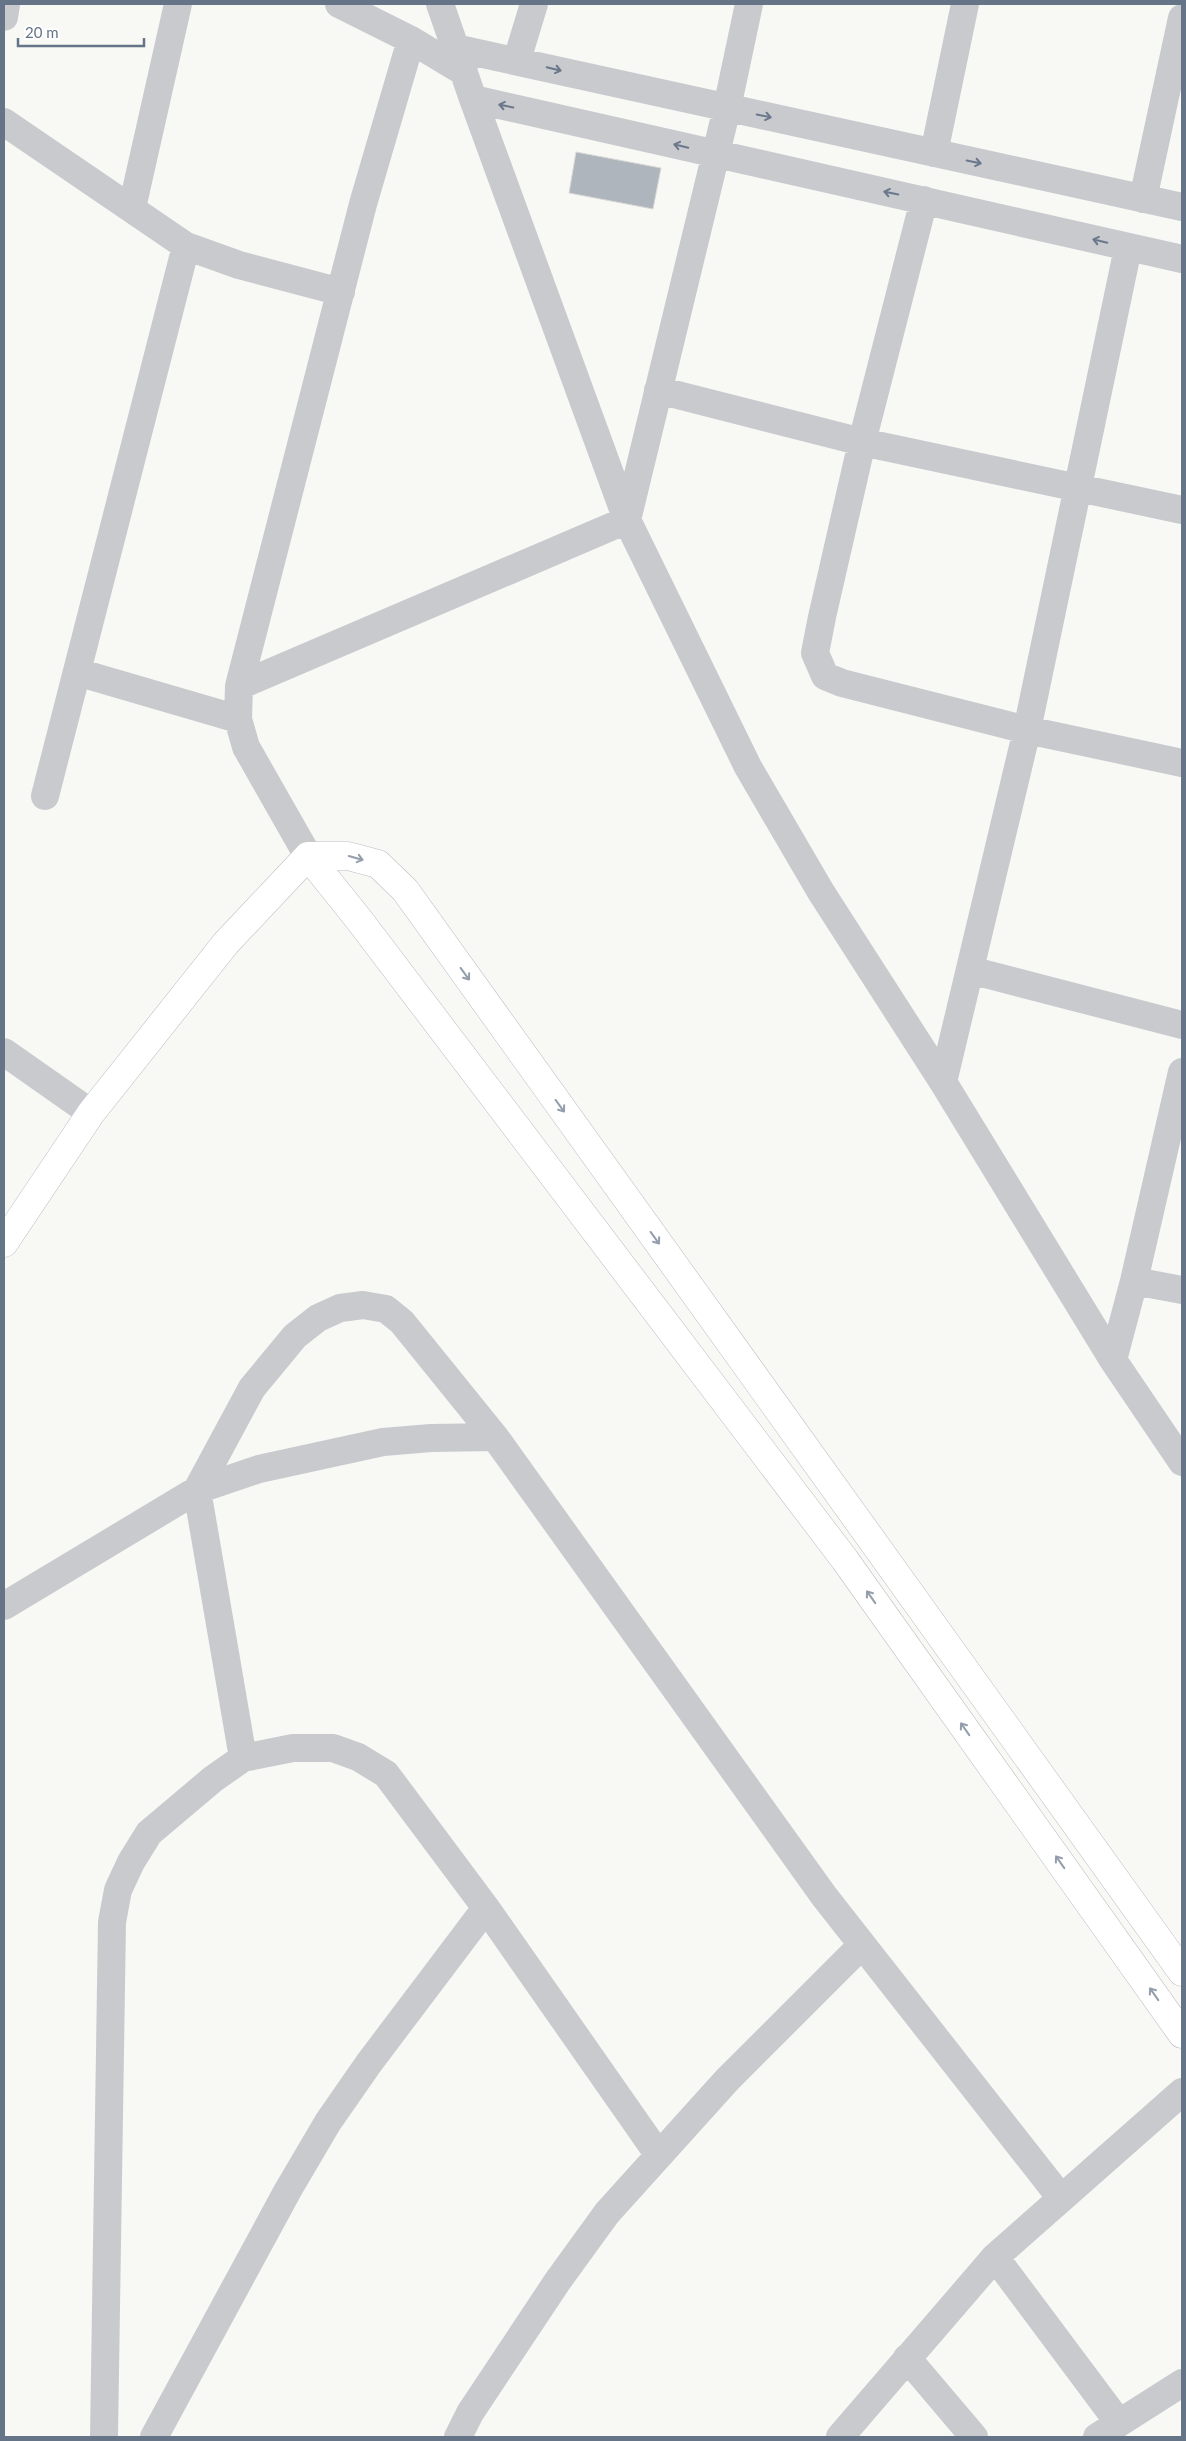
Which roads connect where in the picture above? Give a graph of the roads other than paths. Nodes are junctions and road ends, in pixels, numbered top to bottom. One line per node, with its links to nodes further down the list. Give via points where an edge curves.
1 (6, 4): 8 (street)
2 (178, 4): 21 (street)
3 (339, 4): 10 (street)
4 (440, 4): 11 (street)
5 (534, 4): 12 (street)
6 (749, 4): 14 (street)
7 (966, 4): 16 (street)
8 (4, 17)
9 (1182, 18): 18 (street)
10 (411, 40): 11 (street); 25 (street)
11 (459, 60): 12 (street); 13 (street)
12 (517, 60): 14 (street, one-way to 14)
13 (473, 99): 17 (street, one-way to 13); 30 (street)
14 (727, 108): 16 (street, one-way to 16); 17 (street)
15 (4, 122): 21 (street)
16 (934, 153): 18 (street, one-way to 18)
17 (716, 154): 19 (street, one-way to 17); 26 (street)
18 (1144, 199): 20 (street)
19 (924, 200): 23 (street, one-way to 19); 27 (street)
20 (1182, 207)
21 (132, 208): 22 (street)
22 (186, 246): 25 (street, via 240,265); 31 (street)
23 (1128, 248): 24 (street); 28 (street)
24 (1182, 259)
25 (340, 292): 32 (street)
26 (658, 390): 27 (street); 30 (street)
27 (862, 442): 28 (street); 34 (street, via 815,652 825,676)
28 (1078, 488): 29 (street); 34 (street)
29 (1182, 510)
30 (626, 520): 32 (street); 42 (street, via 748,767 821,892)
31 (76, 672): 33 (street); 36 (street)
32 (240, 686): 33 (street)
33 (238, 718): 37 (street, via 246,747)
34 (1027, 730): 35 (street); 38 (street)
35 (1182, 763)
36 (45, 796)
37 (308, 856): 43 (street, via 226,943); 55 (street, one-way to 55, via 348,856 378,864 405,890); 56 (street, one-way to 37, via 845,1560 360,920)
38 (970, 970): 39 (street); 42 (street)
39 (1182, 1025)
40 (4, 1052): 43 (street)
41 (1182, 1072): 45 (street)
42 (943, 1082): 47 (street)
43 (91, 1114): 44 (street)
44 (4, 1243)
45 (1134, 1281): 46 (street); 47 (street)
46 (1182, 1290)
47 (1113, 1360): 49 (street)
48 (495, 1437): 50 (street, via 383,1442 259,1469); 50 (street, via 402,1322 386,1309 362,1305 340,1308 318,1318 295,1336 262,1375); 54 (street)
49 (1182, 1462)
50 (197, 1490): 51 (street); 52 (street)
51 (4, 1606)
52 (243, 1758): 53 (street, via 293,1748 333,1748 358,1757 386,1774); 64 (street, via 149,1833 118,1890 112,1922)
53 (486, 1908): 58 (street); 65 (street, via 328,2122)
54 (862, 1945): 58 (street); 59 (street)
55 (1182, 1972)
56 (1182, 2034)
57 (1182, 2092): 59 (street)
58 (658, 2154): 66 (street, via 607,2213 557,2282 470,2413)
59 (1061, 2198): 60 (street)
60 (995, 2257): 61 (street); 63 (street)
61 (907, 2358): 67 (street); 68 (street)
62 (1182, 2383): 63 (street)
63 (1108, 2430)
64 (104, 2437)
65 (154, 2437)
66 (458, 2437)
67 (840, 2437)
68 (974, 2437)

